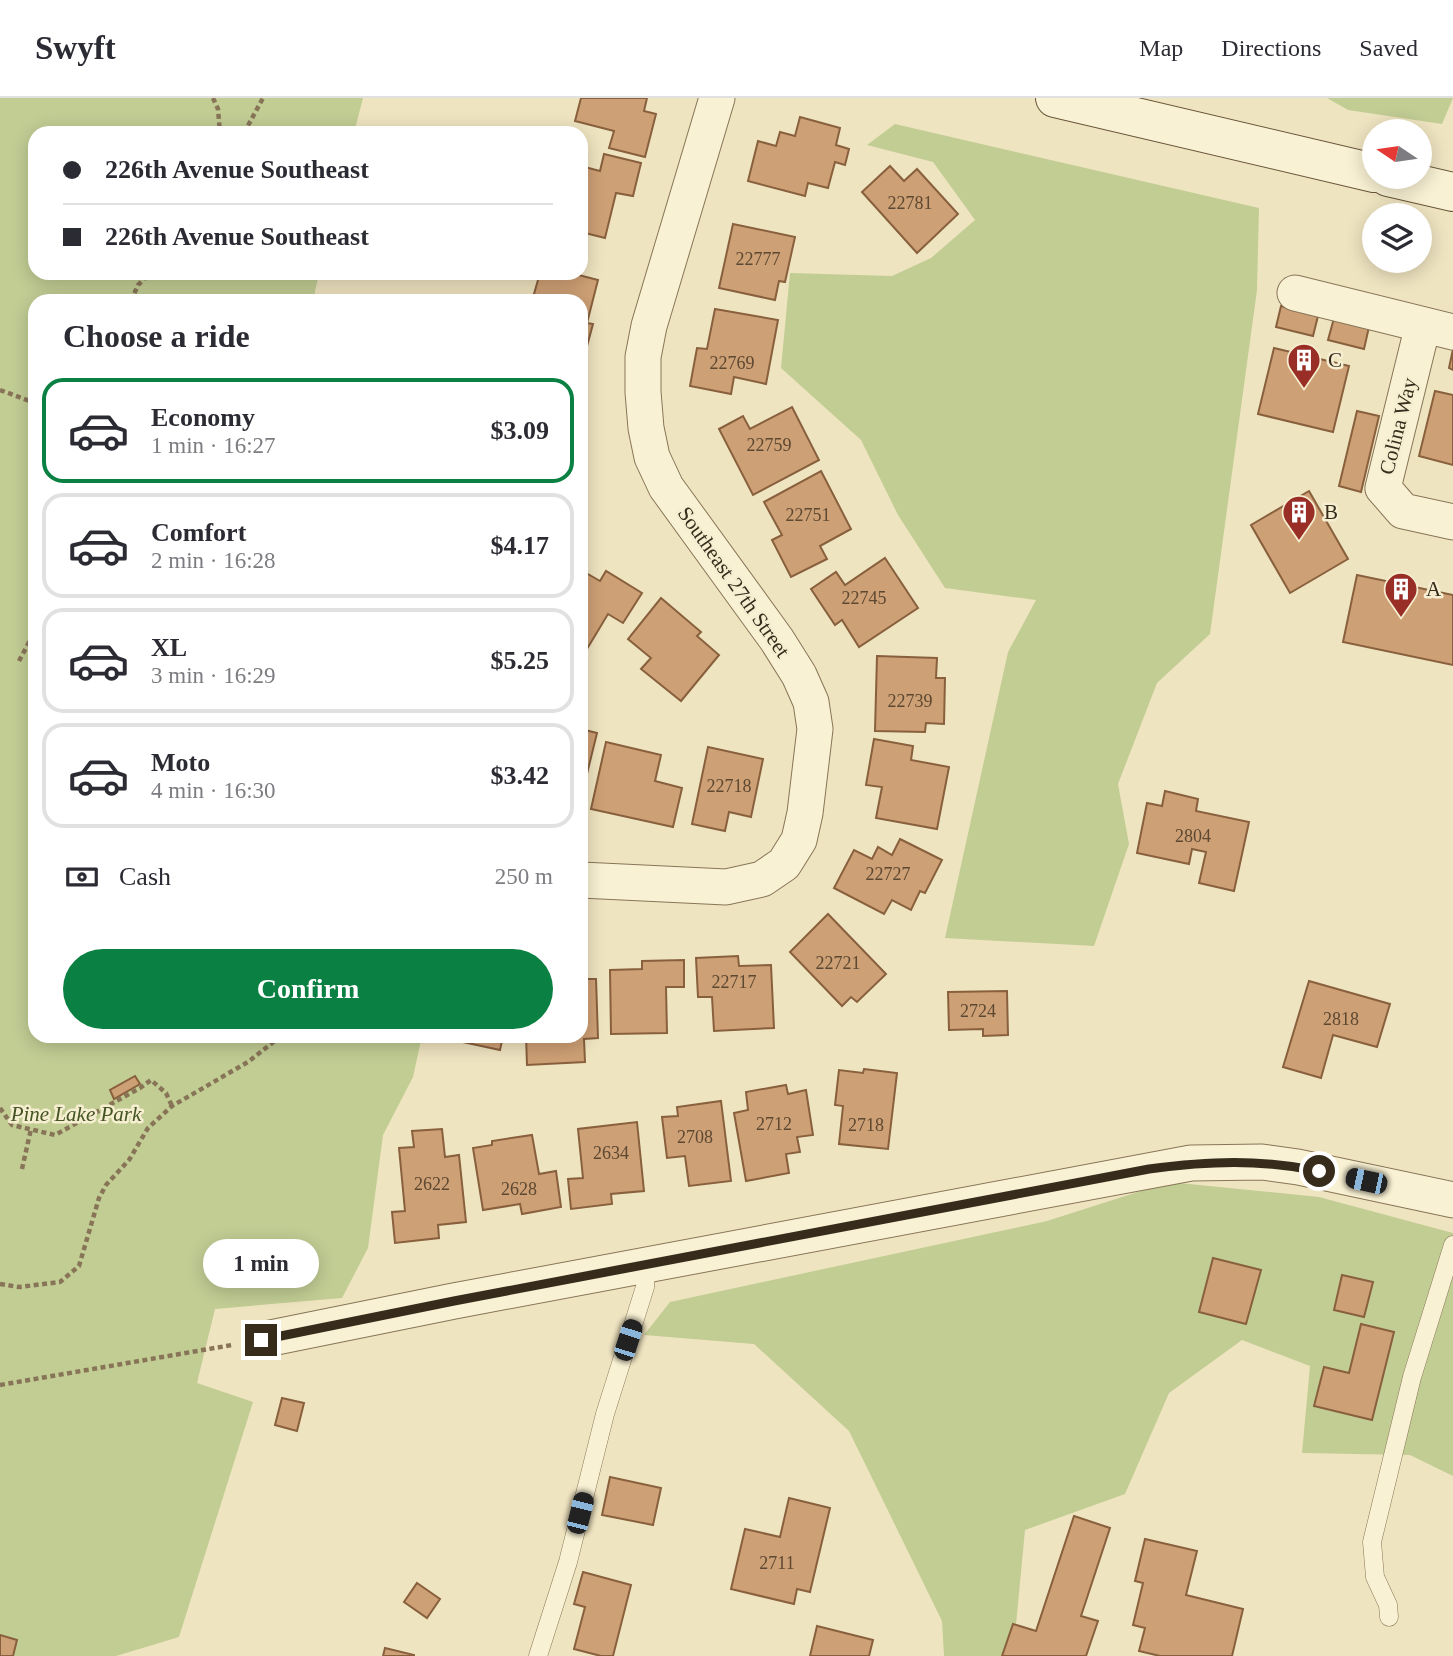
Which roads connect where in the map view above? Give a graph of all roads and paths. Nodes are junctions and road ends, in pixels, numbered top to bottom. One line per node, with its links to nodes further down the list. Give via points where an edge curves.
1 (214, 98): 5 (path)
2 (263, 98): 6 (path)
3 (717, 98): 17 (street, Southeast 27th Street, via 649,326 643,357 646,428 652,457 666,487 777,640 811,702 815,729 805,813 799,840 784,864 761,880 726,887)
4 (1055, 98): 7 (main road)
5 (219, 126)
6 (248, 126)
7 (1362, 170)
8 (1432, 187): 9 (main road)
9 (1453, 192)
10 (1295, 293): 11 (street, Colina Way)
11 (1438, 328): 14 (street, Colina Way, via 1383,488 1403,511)
12 (0, 390): 13 (path)
13 (28, 400)
14 (1453, 522)
15 (28, 644): 16 (path)
16 (19, 661)
17 (588, 880)
18 (272, 1043): 19 (path)
19 (172, 1106): 21 (path, via 166,1093 151,1080 55,1135); 26 (path, via 149,1128 106,1185 79,1266 60,1282 19,1287)
20 (0, 1108): 21 (path, via 12,1125)
21 (31, 1129): 22 (path)
22 (22, 1169)
23 (1451, 1189): 25 (street, via 1286,1166 1191,1163)
24 (1453, 1245): 29 (lane, via 1412,1377 1371,1542 1375,1577)
25 (646, 1265): 27 (street); 30 (lane, via 645,1287)
26 (0, 1284)
27 (261, 1340): 28 (path)
28 (0, 1385)
29 (1389, 1617)
30 (538, 1656)

